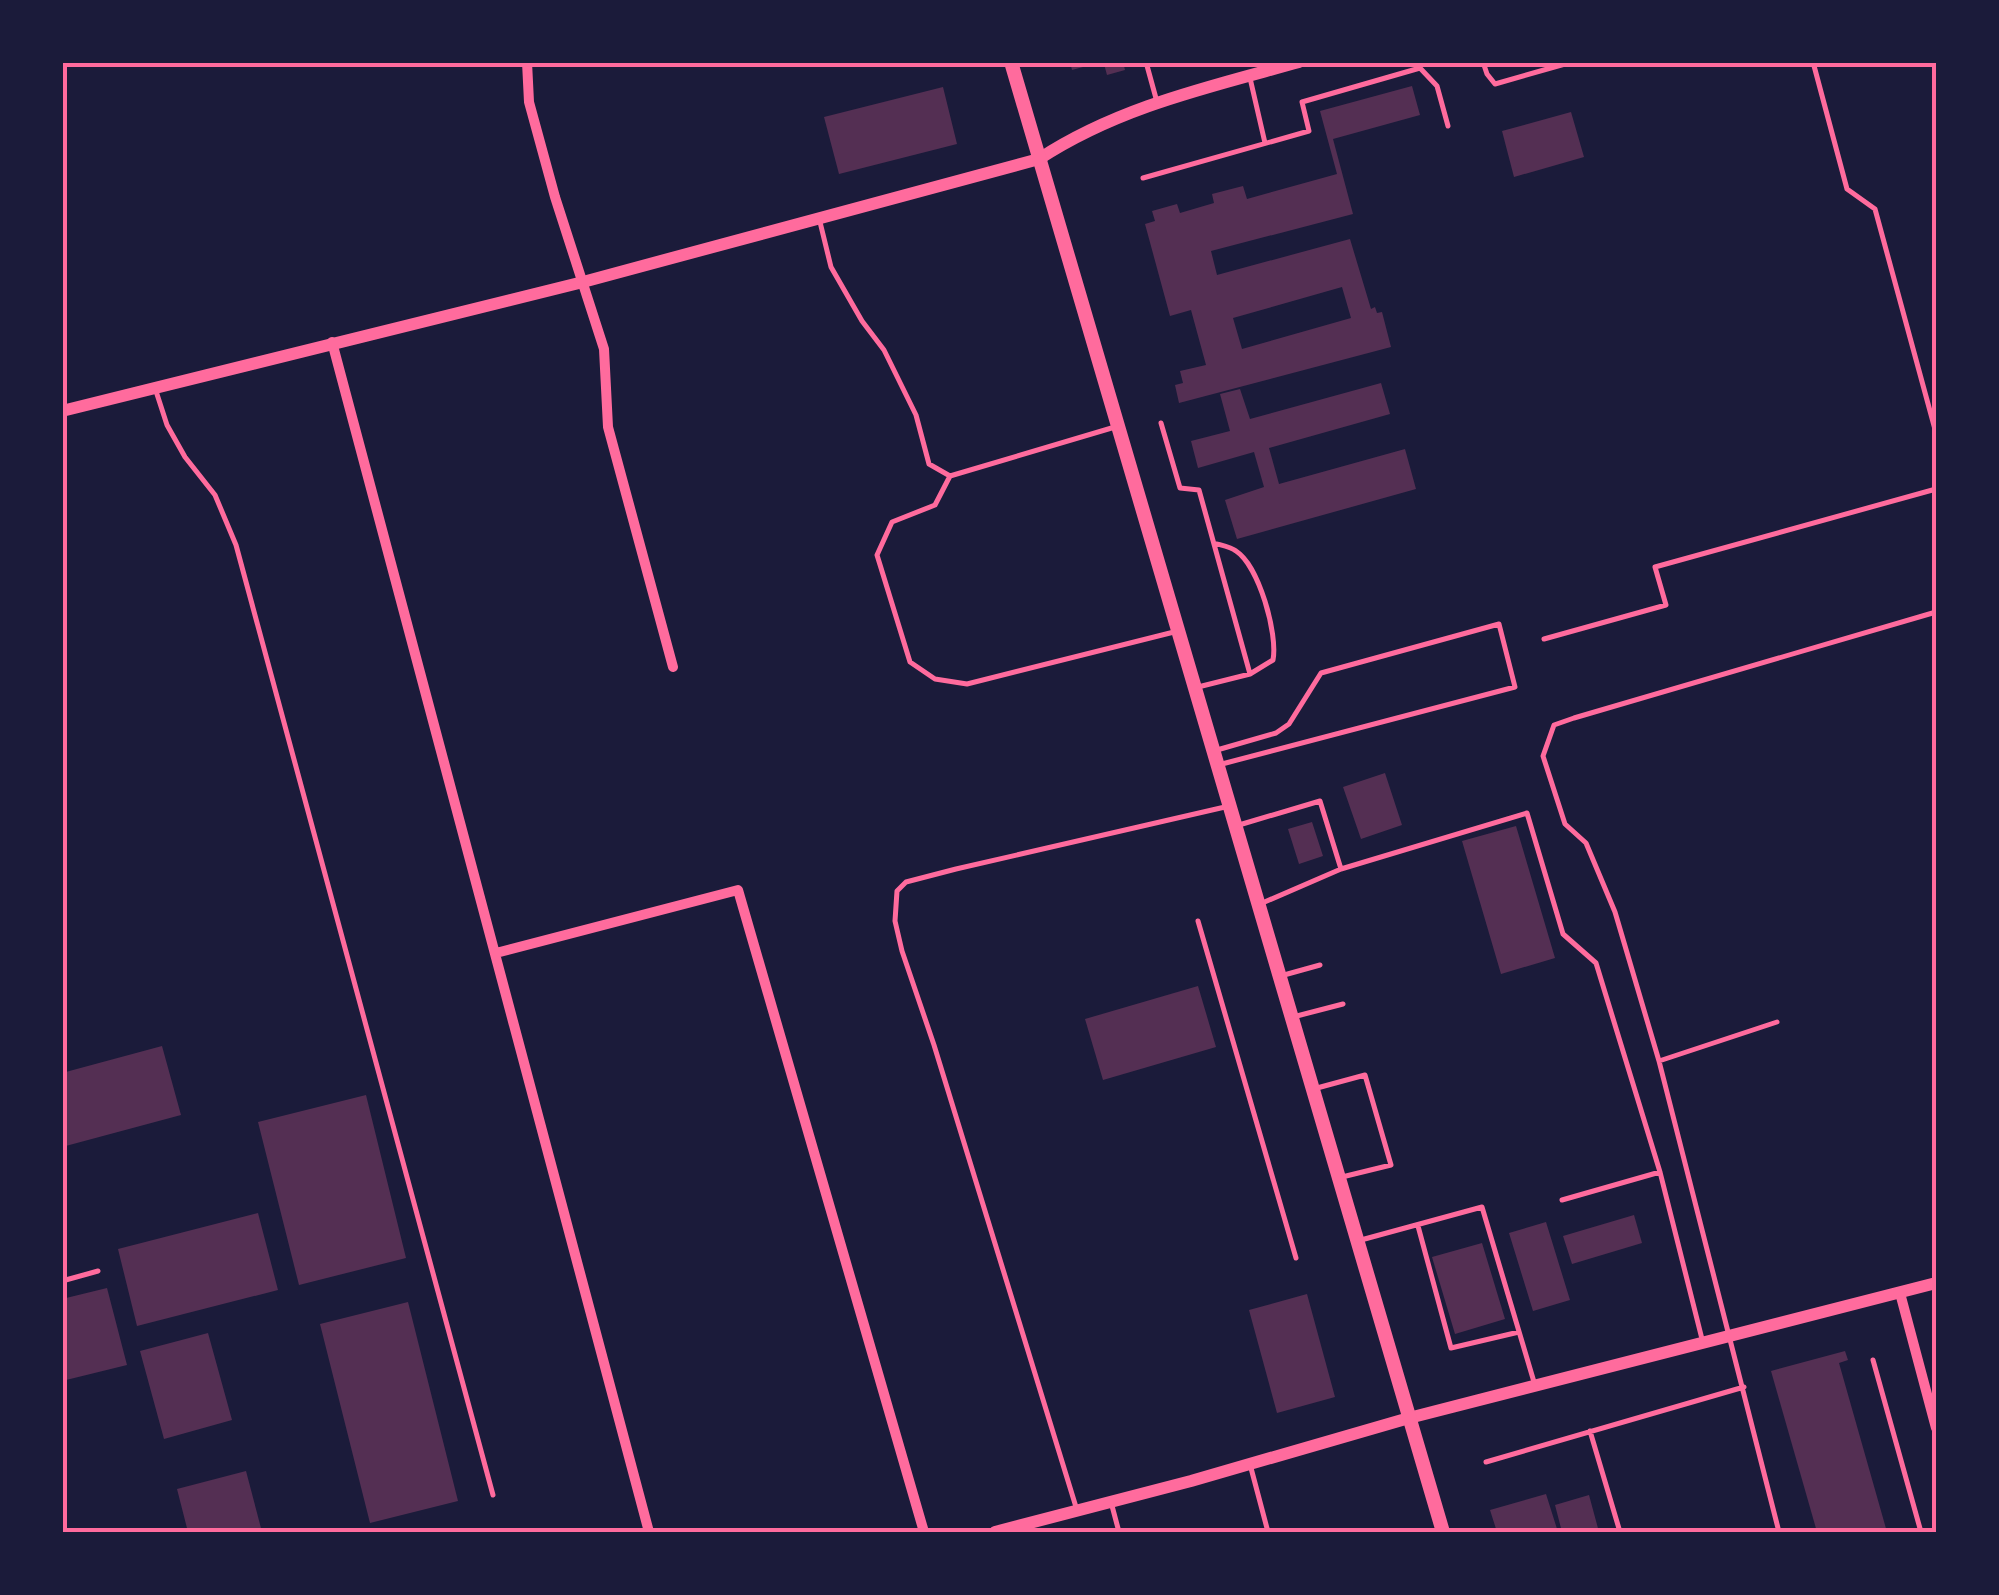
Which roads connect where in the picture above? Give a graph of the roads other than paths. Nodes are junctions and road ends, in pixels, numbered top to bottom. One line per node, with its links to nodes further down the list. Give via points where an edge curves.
1 (526, 62): 16 (street, via 529,102)
2 (1011, 62): 13 (main road)
3 (1146, 62): 10 (lane)
4 (1300, 62): 9 (street)
5 (1483, 62): 6 (lane, via 1494,84)
6 (1572, 62)
7 (1813, 62): 22 (lane, via 1847,188 1875,209)
8 (1418, 65): 11 (lane, via 1437,86); 12 (lane, via 1302,102 1309,130)
9 (1250, 76): 10 (street); 12 (lane)
10 (1157, 102): 13 (street)
11 (1448, 126)
12 (1265, 143): 14 (lane)
13 (1038, 160): 15 (street); 21 (main road)
14 (1143, 178)
15 (819, 220): 16 (street); 23 (lane, via 831,268 890,362 916,415 929,464)
16 (583, 282): 17 (street); 29 (street, via 604,348 608,427)
17 (332, 342): 18 (street); 38 (street)
18 (154, 387): 19 (street); 67 (lane, via 167,425 215,494 236,545)
19 (62, 410)
20 (1161, 423): 25 (lane, via 1180,488 1199,490)
21 (1118, 426): 23 (lane); 27 (main road)
22 (1936, 434)
23 (950, 476): 27 (lane, via 934,505 892,522 878,555 910,662 935,680 967,684)
24 (1936, 489): 28 (lane, via 1655,567 1666,606)
25 (1213, 542): 30 (lane); 30 (lane, via 1237,551 1256,579 1276,643 1273,660)
26 (1936, 612): 44 (lane, via 1554,725 1543,756 1565,824 1586,843 1609,897)
27 (1178, 631): 31 (main road)
28 (1544, 639)
29 (673, 667)
30 (1250, 674): 31 (lane)
31 (1195, 688): 32 (main road)
32 (1216, 758): 32 (lane, via 1288,724 1321,673 1499,624 1514,687); 33 (main road)
33 (1230, 806): 34 (main road); 69 (lane, via 956,869 906,882 896,891 902,951)
34 (1236, 826): 35 (lane, via 1320,801); 36 (main road)
35 (1341, 870): 36 (lane); 46 (lane, via 1527,813 1563,934 1596,962)
36 (1259, 904): 40 (main road)
37 (1198, 921): 51 (lane)
38 (496, 953): 70 (street); 71 (street, via 738,890)
39 (1320, 965): 40 (lane)
40 (1281, 976): 42 (main road)
41 (1343, 1004): 42 (lane)
42 (1293, 1018): 45 (main road)
43 (1777, 1022): 44 (lane)
44 (1659, 1061): 57 (lane)
45 (1314, 1088): 47 (main road); 47 (lane, via 1365,1075 1390,1165)
46 (1660, 1172): 48 (lane); 58 (lane)
47 (1340, 1178): 50 (main road)
48 (1562, 1200)
49 (1417, 1225): 50 (lane); 56 (lane, via 1451,1348); 56 (lane, via 1482,1207)
50 (1359, 1240): 62 (main road)
51 (1296, 1258)
52 (98, 1271): 53 (lane)
53 (62, 1281)
54 (1936, 1283): 55 (street)
55 (1900, 1293): 57 (street); 63 (street)
56 (1519, 1332): 60 (lane)
57 (1731, 1335): 58 (street); 61 (lane)
58 (1703, 1342): 60 (street)
59 (1873, 1360): 78 (lane)
60 (1534, 1385): 62 (street)
61 (1744, 1386): 64 (lane); 77 (lane)
62 (1409, 1418): 66 (street); 75 (main road)
63 (1936, 1428)
64 (1590, 1431): 65 (lane); 76 (lane)
65 (1486, 1462)
66 (1250, 1464): 68 (street); 74 (lane)
67 (493, 1495)
68 (1110, 1501): 69 (street); 73 (lane)
69 (1076, 1510): 72 (street)
70 (649, 1532)
71 (924, 1532)
72 (996, 1532)
73 (1119, 1532)
74 (1268, 1532)
75 (1443, 1532)
76 (1620, 1532)
77 (1780, 1532)
78 (1921, 1532)

